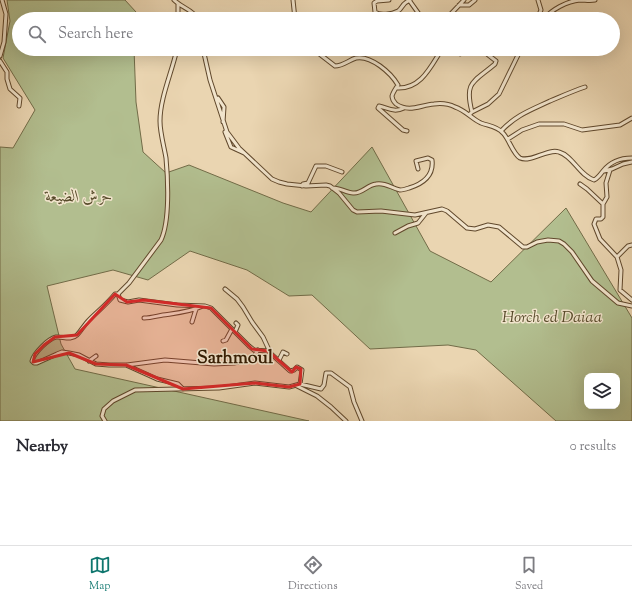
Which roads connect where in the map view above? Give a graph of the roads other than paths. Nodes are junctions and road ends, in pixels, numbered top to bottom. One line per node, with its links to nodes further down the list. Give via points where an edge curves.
1 (2, 0): 21 (street, via 6,14)
2 (174, 0): 10 (street)
3 (293, 0): 14 (street)
4 (389, 0): 15 (street, via 374,3)
5 (410, 0): 16 (street); 17 (street)
6 (464, 0): 11 (street)
7 (476, 0): 11 (street, via 468,5)
8 (538, 0): 19 (street)
9 (595, 0): 20 (street, via 580,0)
10 (178, 4): 12 (street); 13 (street)
11 (459, 6): 18 (street)
12 (178, 12)
13 (193, 12)
14 (294, 12)
15 (375, 12)
16 (396, 12)
17 (418, 12)
18 (453, 12)
19 (540, 12)
20 (551, 12)
21 (0, 56)
22 (175, 56): 55 (street, via 160,119 167,183 163,235 129,283)
23 (205, 56): 36 (street)
24 (322, 56): 30 (street, via 335,66 357,58 369,60 391,76 398,85)
25 (438, 56): 30 (street, via 419,81 407,87)
26 (490, 56): 34 (street, via 496,61 495,64 475,79 469,88)
27 (518, 56): 34 (street, via 499,94 488,104)
28 (0, 61): 32 (street, via 8,72 10,89 20,98)
29 (585, 87): 38 (street, via 563,94 520,115)
30 (396, 88): 33 (street, via 392,99)
31 (218, 98): 36 (street, via 224,107)
32 (19, 106)
33 (404, 108): 34 (street, via 415,109 440,104); 37 (street, via 394,111 378,106)
34 (471, 113): 38 (street, via 480,122)
35 (632, 118): 39 (street, via 620,126 585,130 564,124 536,124)
36 (223, 124): 47 (street, via 233,142 269,177 284,184)
37 (407, 131)
38 (501, 131): 39 (street)
39 (508, 139): 45 (street, via 520,158 526,159 558,151 590,179 596,180)
40 (632, 158): 45 (street, via 615,161)
41 (632, 162): 43 (street)
42 (418, 169): 48 (street, via 416,161 428,158 432,160 431,170 424,182 406,189 399,190 382,183 374,184 358,193)
43 (610, 170): 45 (street); 49 (street, via 606,183 607,197)
44 (342, 172): 47 (street, via 317,165 308,183)
45 (602, 173)
46 (580, 184): 49 (street)
47 (302, 186): 48 (street, via 326,185)
48 (332, 188): 50 (street, via 357,212 407,215)
49 (603, 204): 53 (street, via 602,217 595,220 594,225 600,239)
50 (426, 213): 51 (street, via 418,223); 58 (street, via 440,208 470,229 499,227 525,247 543,240 559,241 572,252 592,281 618,303)
51 (395, 233)
52 (632, 245): 53 (street)
53 (617, 256): 56 (street, via 621,270 620,290)
54 (225, 289): 67 (street, via 243,307)
55 (118, 294): 57 (street, via 120,300 128,302 139,300); 71 (street, via 115,294 77,335 53,339 37,351 32,361 37,363 66,352)
56 (632, 300)
57 (205, 306): 59 (street); 63 (street, via 216,312)
58 (632, 306)
59 (196, 309): 60 (street); 61 (street)
60 (144, 318)
61 (192, 322)
62 (236, 323): 64 (street, via 238,325)
63 (232, 329): 64 (street); 65 (street)
64 (235, 332): 66 (street, via 254,350)
65 (223, 341)
66 (258, 350): 67 (street); 72 (street, via 251,361 243,360 228,364 165,360)
67 (270, 352): 70 (street)
68 (287, 354): 70 (street, via 283,352)
69 (96, 356): 71 (street)
70 (279, 360): 75 (street, via 290,371 298,367 302,369)
71 (89, 361): 72 (street, via 103,365)
72 (126, 365): 76 (street, via 157,379 178,384)
73 (324, 369): 74 (street)
74 (328, 372): 75 (street, via 322,389); 79 (street, via 350,387)
75 (299, 385): 76 (street, via 287,387 255,383 219,388); 78 (street, via 317,396)
76 (182, 389): 77 (street, via 130,392 104,409)
77 (104, 421)
78 (346, 421)
79 (362, 421)

